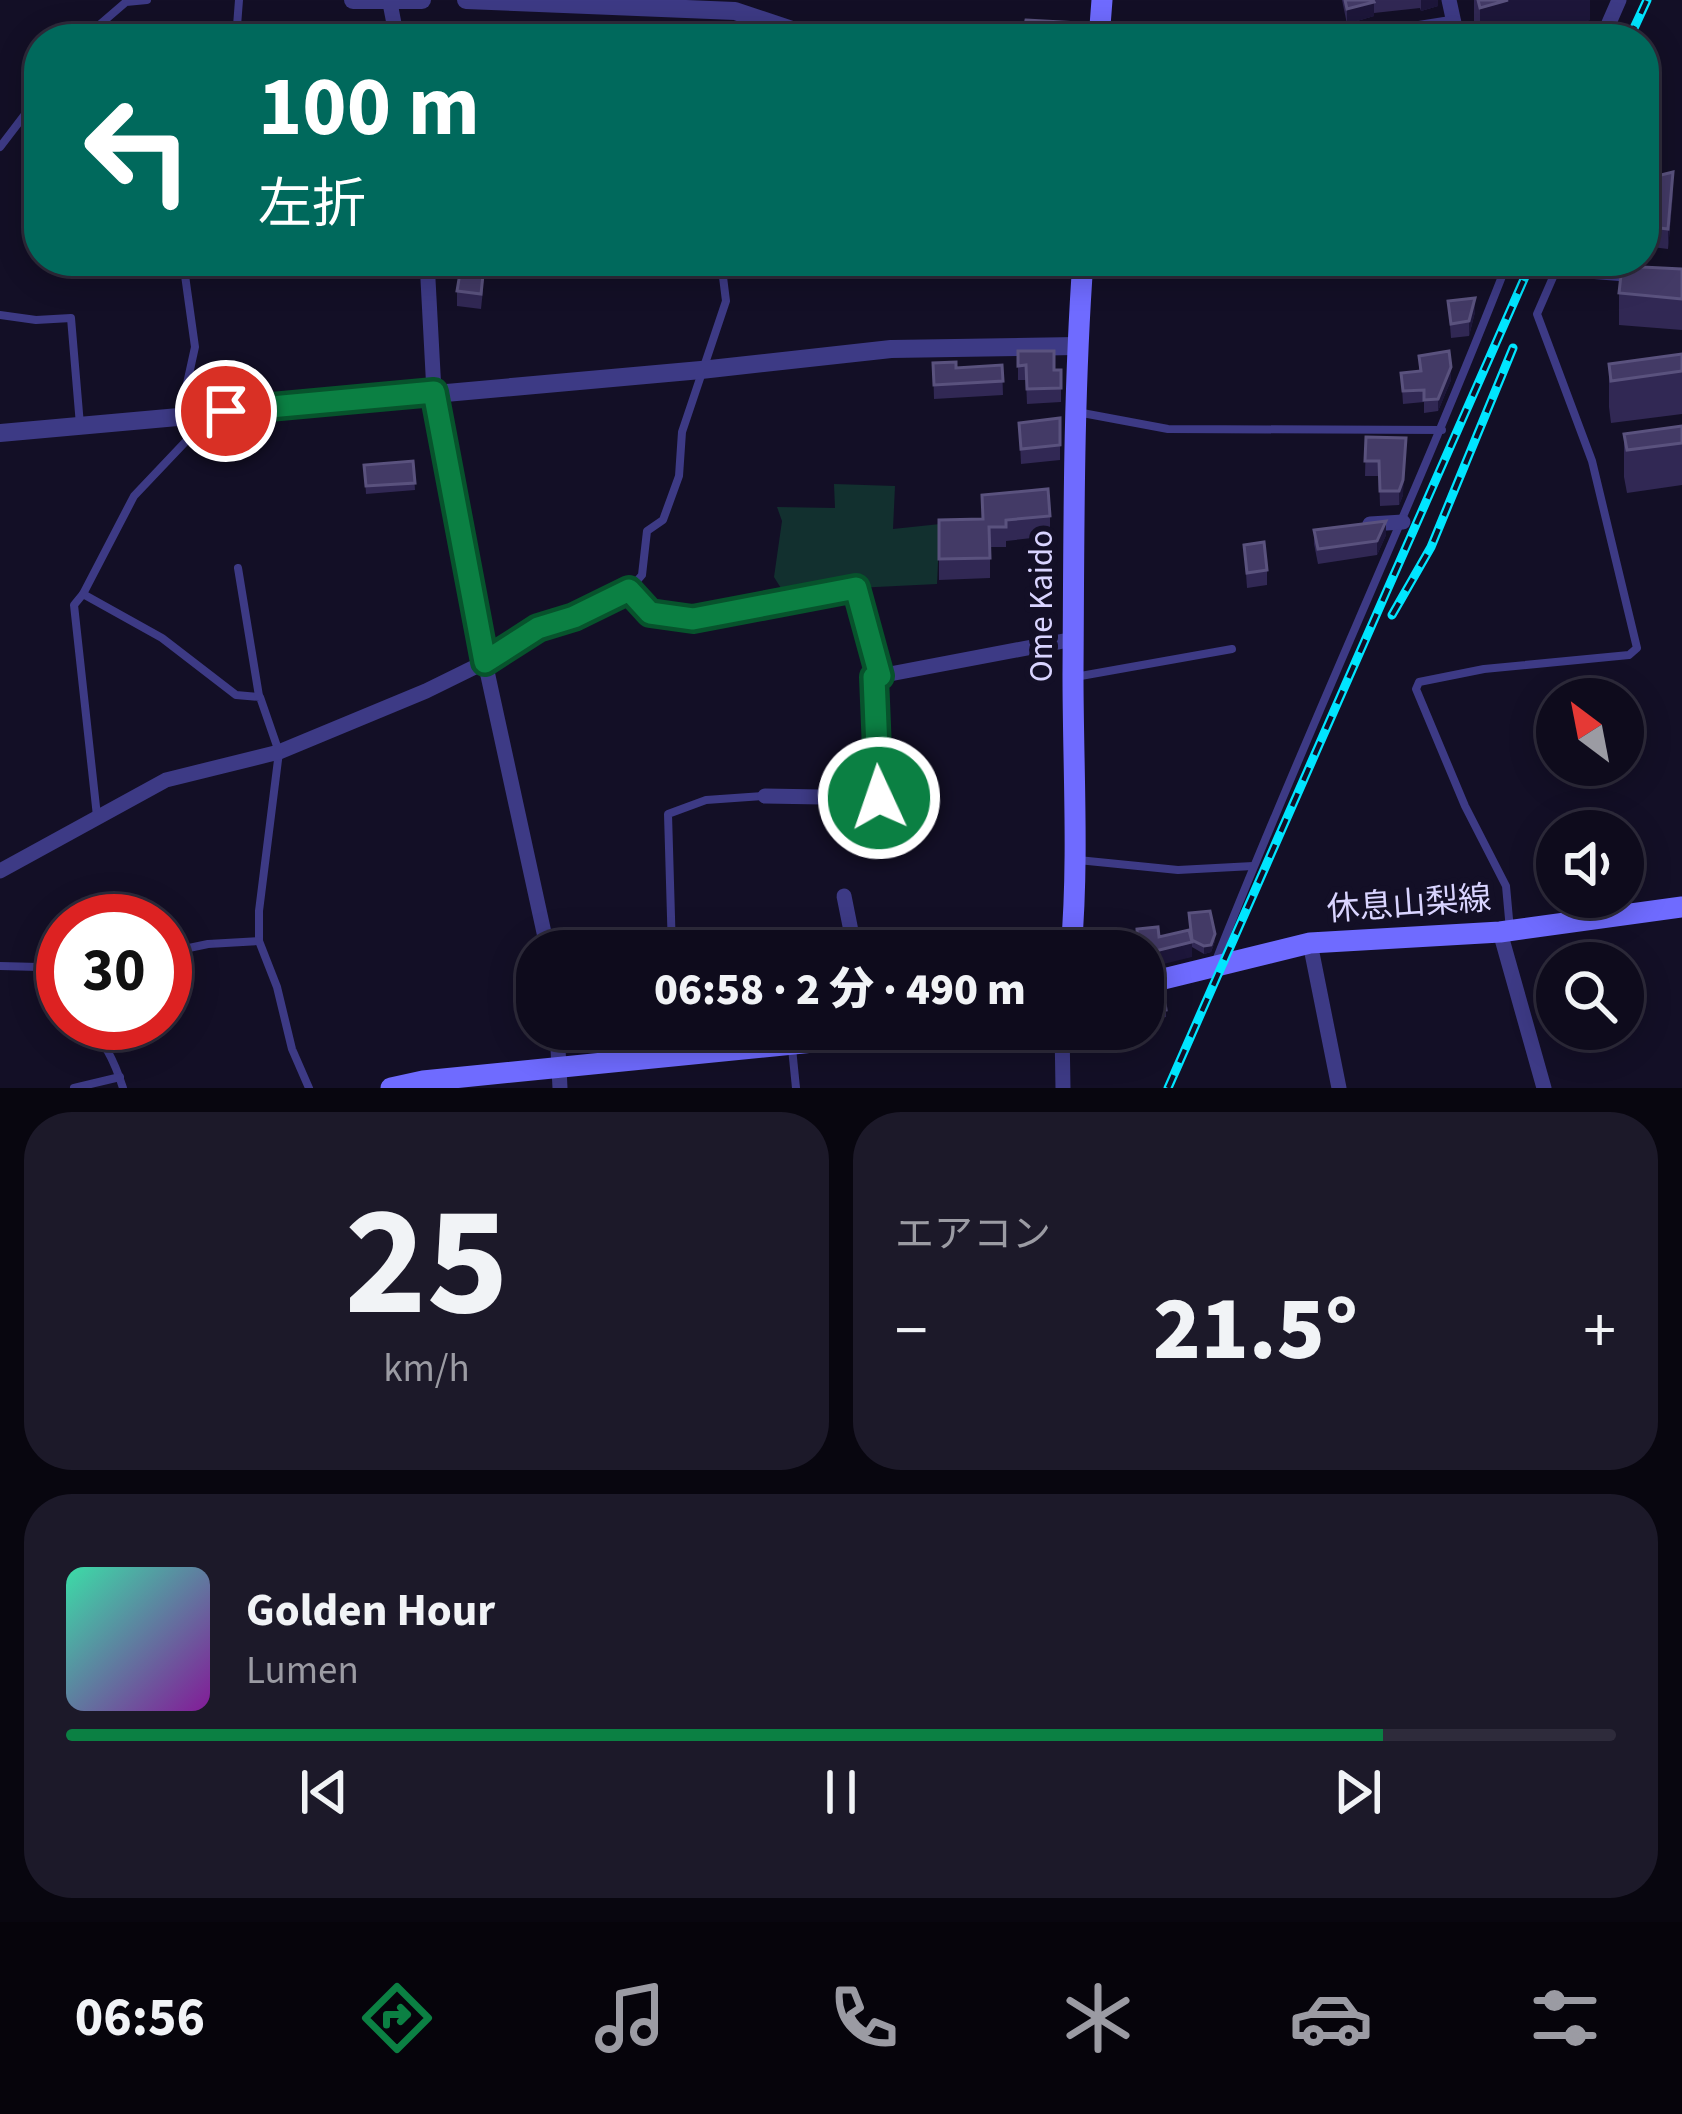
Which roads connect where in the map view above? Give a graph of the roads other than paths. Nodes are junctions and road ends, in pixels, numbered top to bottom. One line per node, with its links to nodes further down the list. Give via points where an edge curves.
1 (147, 0): 7 (lane, via 126,2)
2 (353, 0): 5 (street)
3 (422, 0): 5 (street)
4 (466, 0): 6 (street)
5 (390, 3)
6 (735, 5): 8 (street)
7 (100, 24)
8 (782, 24)
9 (24, 116): 10 (lane)
10 (0, 147)
11 (185, 276): 22 (lane, via 195,347)
12 (428, 276): 20 (street)
13 (724, 276): 19 (lane, via 726,301)
14 (1082, 276): 18 (main road, Ome Kaido)
15 (1502, 276): 24 (lane)
16 (1554, 276): 49 (lane, via 1537,314 1592,461 1637,648 1419,682 1465,806 1506,886)
17 (0, 315): 23 (lane, via 71,318)
18 (1076, 346): 19 (street, via 891,350); 21 (main road, Ome Kaido)
19 (701, 370): 20 (street); 29 (lane, via 682,432 679,476 663,520 647,531 642,575)
20 (434, 392): 22 (street); 33 (street)
21 (1075, 411): 24 (lane, via 1168,429); 31 (main road, Ome Kaido)
22 (190, 413): 23 (street); 30 (lane, via 190,437 134,496)
23 (80, 425): 25 (street)
24 (1442, 430): 26 (lane)
25 (0, 434)
26 (1403, 522): 27 (street); 41 (lane)
27 (1350, 526)
28 (238, 568): 36 (lane)
29 (629, 590): 33 (lane, via 538,628); 34 (lane, via 650,613 693,619 856,588)
30 (83, 595): 36 (lane, via 162,638 236,695); 39 (lane, via 74,605)
31 (1074, 639): 34 (street); 35 (main road, Ome Kaido)
32 (1232, 650): 35 (lane)
33 (485, 662): 37 (street); 45 (street)
34 (880, 676): 38 (street, via 879,798)
35 (1073, 678): 40 (main road, Ome Kaido)
36 (260, 697): 37 (lane)
37 (279, 752): 39 (street, via 166,780); 50 (lane)
38 (765, 796): 46 (lane, via 706,800 668,814)
39 (98, 817): 42 (street)
40 (1077, 860): 41 (lane, via 1178,870); 48 (main road, Ome Kaido)
41 (1253, 866): 54 (lane)
42 (0, 871)
43 (844, 896): 47 (street)
44 (1682, 907): 49 (main road, 休息山梨線)
45 (543, 930)
46 (671, 930)
47 (851, 930)
48 (1072, 930)
49 (1505, 931): 51 (main road, 休息山梨線); 73 (street)
50 (259, 941): 52 (lane); 68 (lane)
51 (1310, 943): 54 (main road, 休息山梨線); 72 (street)
52 (192, 947)
53 (0, 966): 55 (lane)
54 (1214, 966): 56 (main road, 休息山梨線)
55 (36, 967)
56 (1164, 979)
57 (106, 1050): 63 (lane)
58 (677, 1050): 62 (lane)
59 (743, 1050): 62 (main road)
60 (793, 1050): 70 (lane)
61 (1063, 1050): 71 (street)
62 (678, 1058): 64 (main road)
63 (120, 1077): 66 (lane); 67 (lane)
64 (558, 1078): 65 (main road)
65 (423, 1084): 69 (main road)
66 (74, 1088)
67 (123, 1088)
68 (309, 1088)
69 (391, 1088)
70 (796, 1088)
71 (1063, 1088)
72 (1339, 1088)
73 (1544, 1088)

